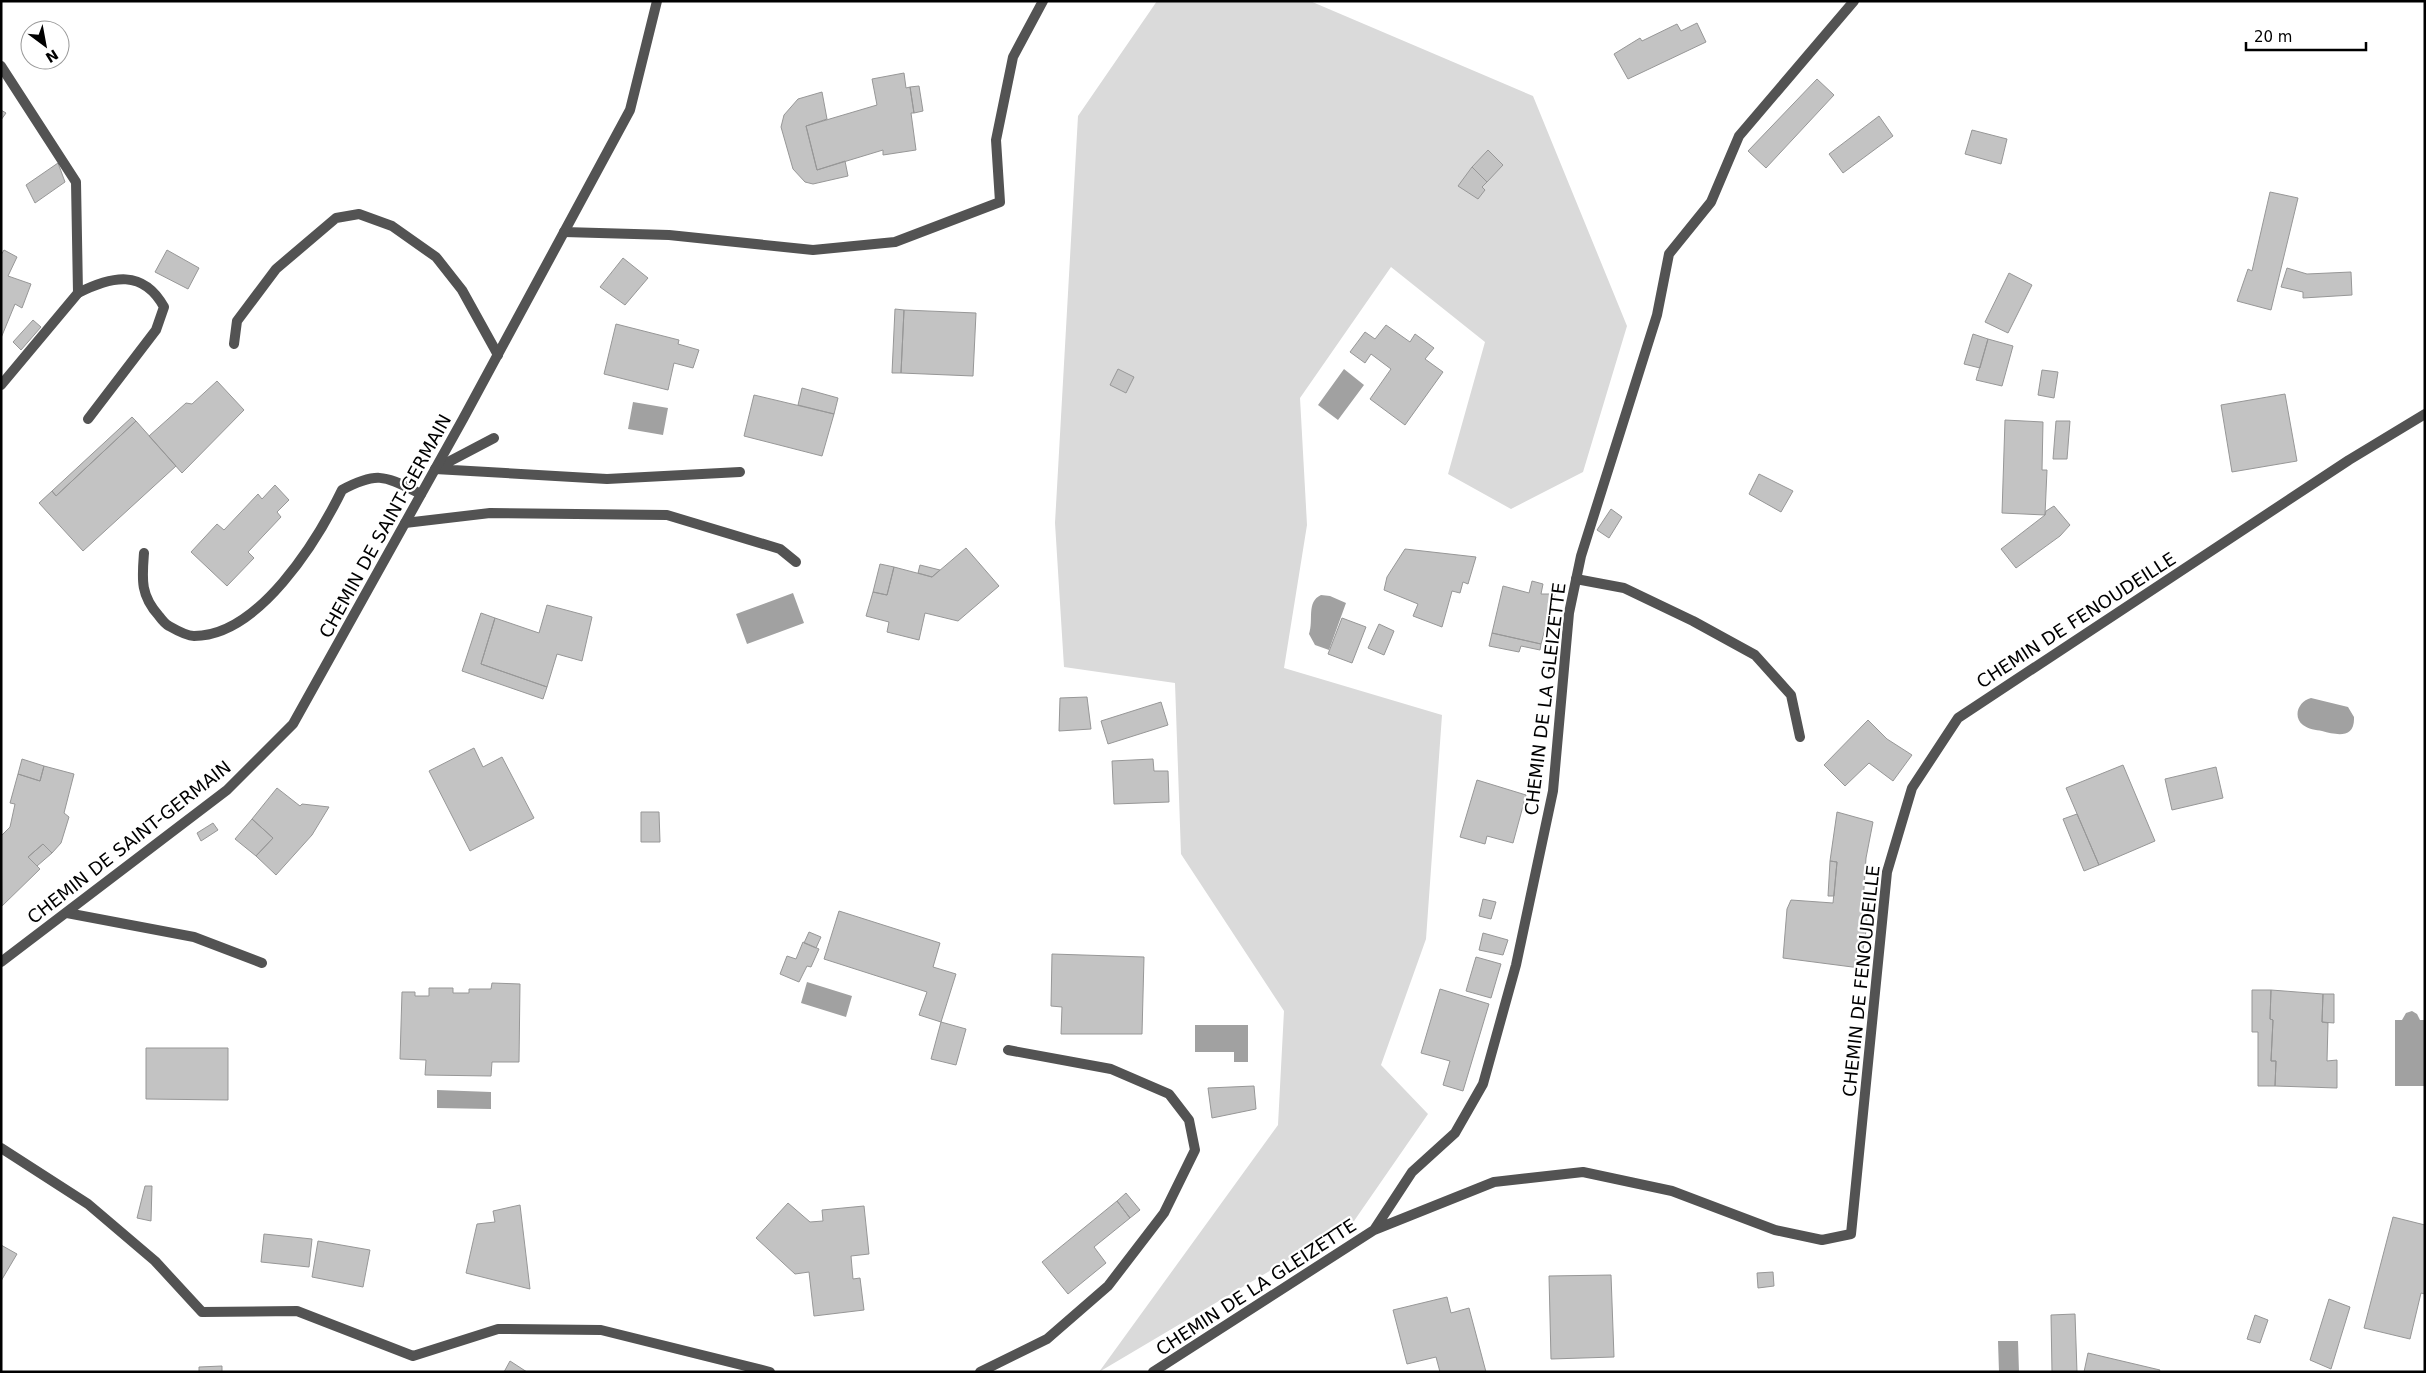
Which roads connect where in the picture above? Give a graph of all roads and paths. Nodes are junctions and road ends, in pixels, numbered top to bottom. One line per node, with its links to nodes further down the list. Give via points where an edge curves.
1 (657, 1): 5 (street, CHEMIN DE SAINT-GERMAIN, via 630,110)
2 (1043, 1): 5 (street, via 1014,57 996,140 1000,202 895,242 813,250 668,235)
3 (1854, 1): 19 (street, CHEMIN DE LA GLEIZETTE, via 1739,136 1711,202 1669,254 1657,315)
4 (1, 66): 6 (street, via 76,182)
5 (564, 232): 8 (street, CHEMIN DE SAINT-GERMAIN)
6 (78, 293): 9 (street); 11 (street, via 118,280 141,281 157,293 164,307 156,330)
7 (234, 344): 8 (street, via 237,321 276,269 336,218 359,214 392,226 436,257 462,290)
8 (498, 355): 13 (street, CHEMIN DE SAINT-GERMAIN)
9 (1, 385)
10 (2425, 414): 26 (street, CHEMIN DE FENOUDEILLE, via 2349,460 1958,718 1912,788 1887,872 1851,1234 1822,1240 1775,1230 1672,1191 1583,1172 1494,1182)
11 (88, 419)
12 (494, 438): 13 (street)
13 (435, 469): 14 (street, via 607,479); 15 (street, CHEMIN DE SAINT-GERMAIN)
14 (740, 472)
15 (421, 494): 16 (street, CHEMIN DE SAINT-GERMAIN); 17 (street, via 390,479 373,476 342,490 326,522 276,592 251,613 218,632 192,636 167,626 148,604 141,581)
16 (405, 523): 18 (street, via 490,513 667,514 780,549); 21 (street, CHEMIN DE SAINT-GERMAIN, via 293,724 227,790)
17 (144, 553)
18 (796, 562)
19 (1576, 579): 20 (street, via 1624,588 1754,655 1791,695); 26 (street, CHEMIN DE LA GLEIZETTE, via 1553,792 1516,965 1483,1084 1455,1133 1412,1172)
20 (1800, 737)
21 (67, 912): 22 (street, CHEMIN DE SAINT-GERMAIN); 23 (street, via 194,937)
22 (1, 962)
23 (262, 963)
24 (1008, 1050): 28 (street, via 1110,1068 1169,1094 1189,1120 1195,1150 1164,1213 1108,1286 1047,1339)
25 (1, 1148): 27 (street, via 88,1204 155,1261 202,1312 297,1311 413,1356 498,1329 601,1330)
26 (1374, 1230): 29 (street, CHEMIN DE LA GLEIZETTE)
27 (770, 1372)
28 (980, 1372)
29 (1153, 1372)

